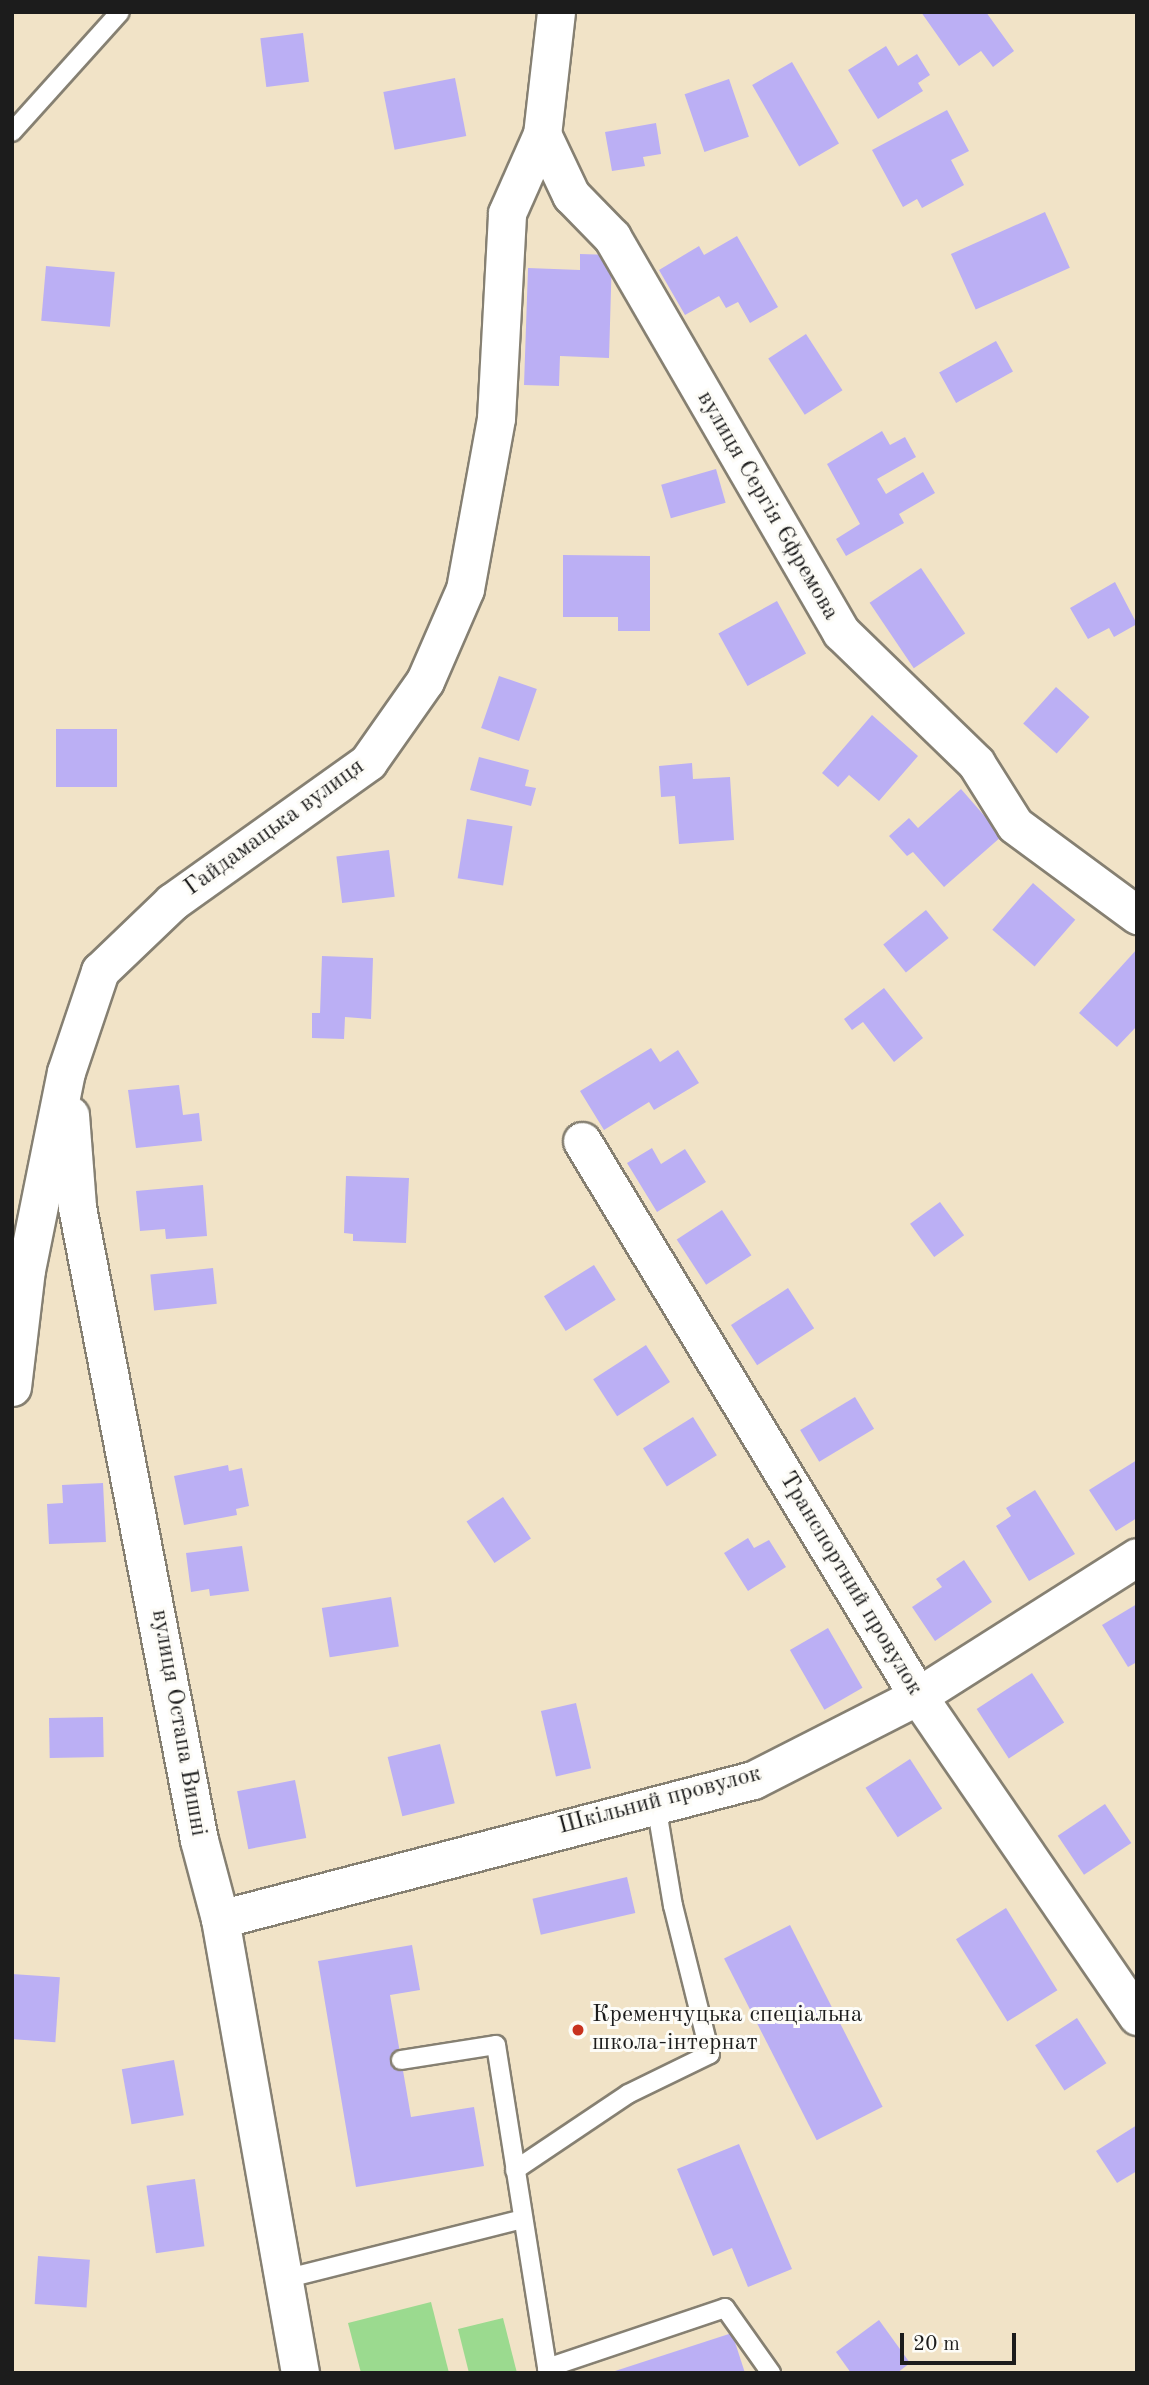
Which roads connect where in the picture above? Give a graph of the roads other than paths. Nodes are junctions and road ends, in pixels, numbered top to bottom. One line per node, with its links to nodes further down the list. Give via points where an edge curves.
1 (120, 12): 3 (lane)
2 (556, 12): 4 (street)
3 (12, 132)
4 (542, 134): 5 (street, вулиця Сергія Єфремова, via 571,194 612,237 841,632 976,763 1016,825); 6 (street, Гайдамацька вулиця, via 507,213 496,418 465,589 425,681 369,762 172,902 100,971)
5 (1137, 915)
6 (66, 1072): 8 (street, Гайдамацька вулиця, via 26,1270); 12 (street, вулиця Остапа Вишні, via 77,1207 199,1840)
7 (582, 1140): 10 (street, Транспортний провулок)
8 (12, 1387)
9 (1137, 1557): 10 (street, Шкільний провулок)
10 (918, 1696): 11 (street, Шкільний провулок, via 753,1780); 13 (street, Транспортний провулок)
11 (656, 1804): 12 (street, Шкільний провулок); 15 (lane, via 673,1906 710,2054 628,2094)
12 (220, 1919): 17 (street, вулиця Остапа Вишні)
13 (1137, 2015)
14 (401, 2060): 15 (lane, via 496,2045)
15 (515, 2170): 16 (lane)
16 (523, 2219): 17 (lane); 18 (lane)
17 (284, 2279): 19 (street, вулиця Остапа Вишні)
18 (548, 2370): 20 (lane, via 725,2308)
19 (300, 2373)
20 (771, 2373)

